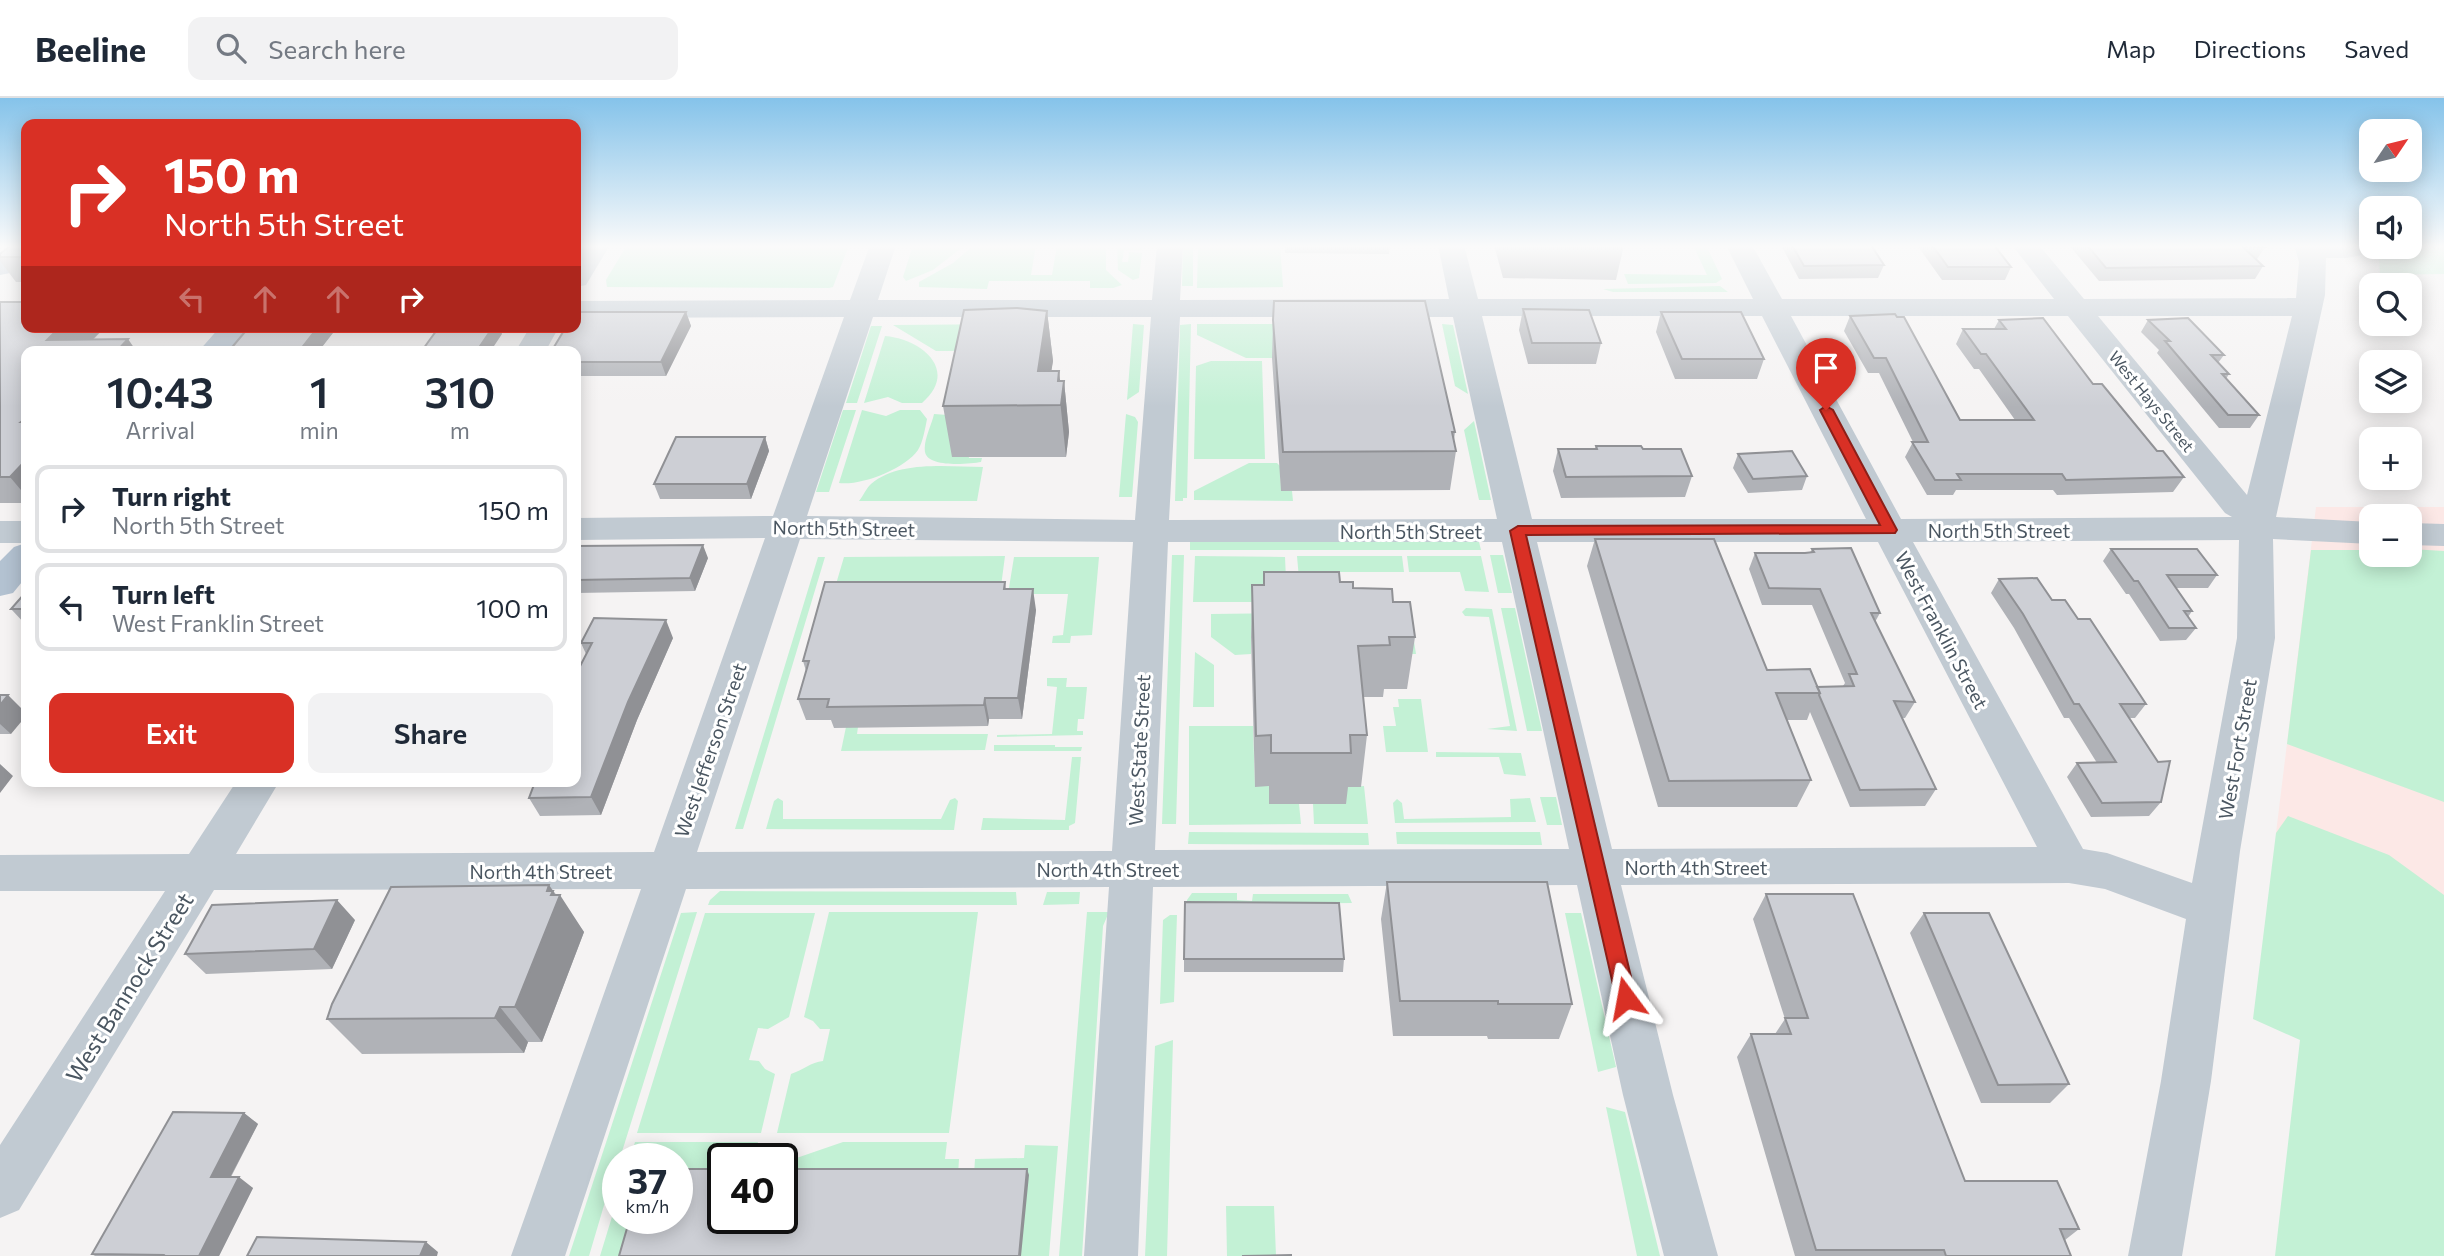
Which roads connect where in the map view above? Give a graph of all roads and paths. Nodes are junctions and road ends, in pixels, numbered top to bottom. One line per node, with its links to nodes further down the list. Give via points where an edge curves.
1 (864, 299): 12 (street, West Jefferson Street)
2 (1165, 299): 13 (street, West State Street)
3 (1464, 299): 9 (street)
4 (1768, 299): 10 (street, West Franklin Street)
5 (2069, 299): 7 (street, West Hays Street)
6 (2310, 299): 8 (street, West Fort Street)
7 (2076, 307): 8 (street); 10 (street); 16 (street, West Hays Street, via 2237,505)
8 (2308, 307): 16 (street, West Fort Street)
9 (1466, 308): 10 (street); 13 (street); 21 (street)
10 (1773, 308): 19 (street, West Franklin Street)
11 (581, 309): 12 (street)
12 (861, 309): 13 (street); 17 (street, West Jefferson Street)
13 (1164, 309): 20 (street, West State Street)
14 (230, 333): 15 (main road)
15 (219, 346)
16 (2257, 523): 19 (street, North 5th Street, via 2214,530); 24 (street, North 5th Street); 36 (street, West Fort Street, via 2256,638)
17 (786, 528): 18 (street, North 5th Street); 20 (street, North 5th Street); 33 (street, West Jefferson Street)
18 (581, 529)
19 (1889, 530): 21 (street, North 5th Street); 30 (street, West Franklin Street)
20 (1151, 531): 21 (street, North 5th Street); 32 (street, West State Street)
21 (1518, 531): 31 (street)
22 (0, 532): 23 (street)
23 (21, 532)
24 (2359, 532)
25 (2422, 534): 26 (street)
26 (2444, 534)
27 (21, 561): 28 (main road)
28 (0, 584)
29 (255, 787): 34 (street, West Bannock Street)
30 (2069, 865): 31 (street, North 4th Street); 36 (street, North 4th Street, via 2107,871)
31 (1595, 867): 32 (street, North 4th Street); 40 (street)
32 (1132, 869): 33 (street, North 4th Street); 39 (street, West State Street)
33 (669, 871): 34 (street, North 4th Street); 38 (street, West Jefferson Street)
34 (201, 872): 35 (street, North 4th Street); 37 (street, West Bannock Street)
35 (0, 873)
36 (2209, 908): 41 (street, West Fort Street, via 2186,1081)
37 (0, 1192)
38 (538, 1256)
39 (1111, 1256)
40 (1691, 1256)
41 (2155, 1256)

